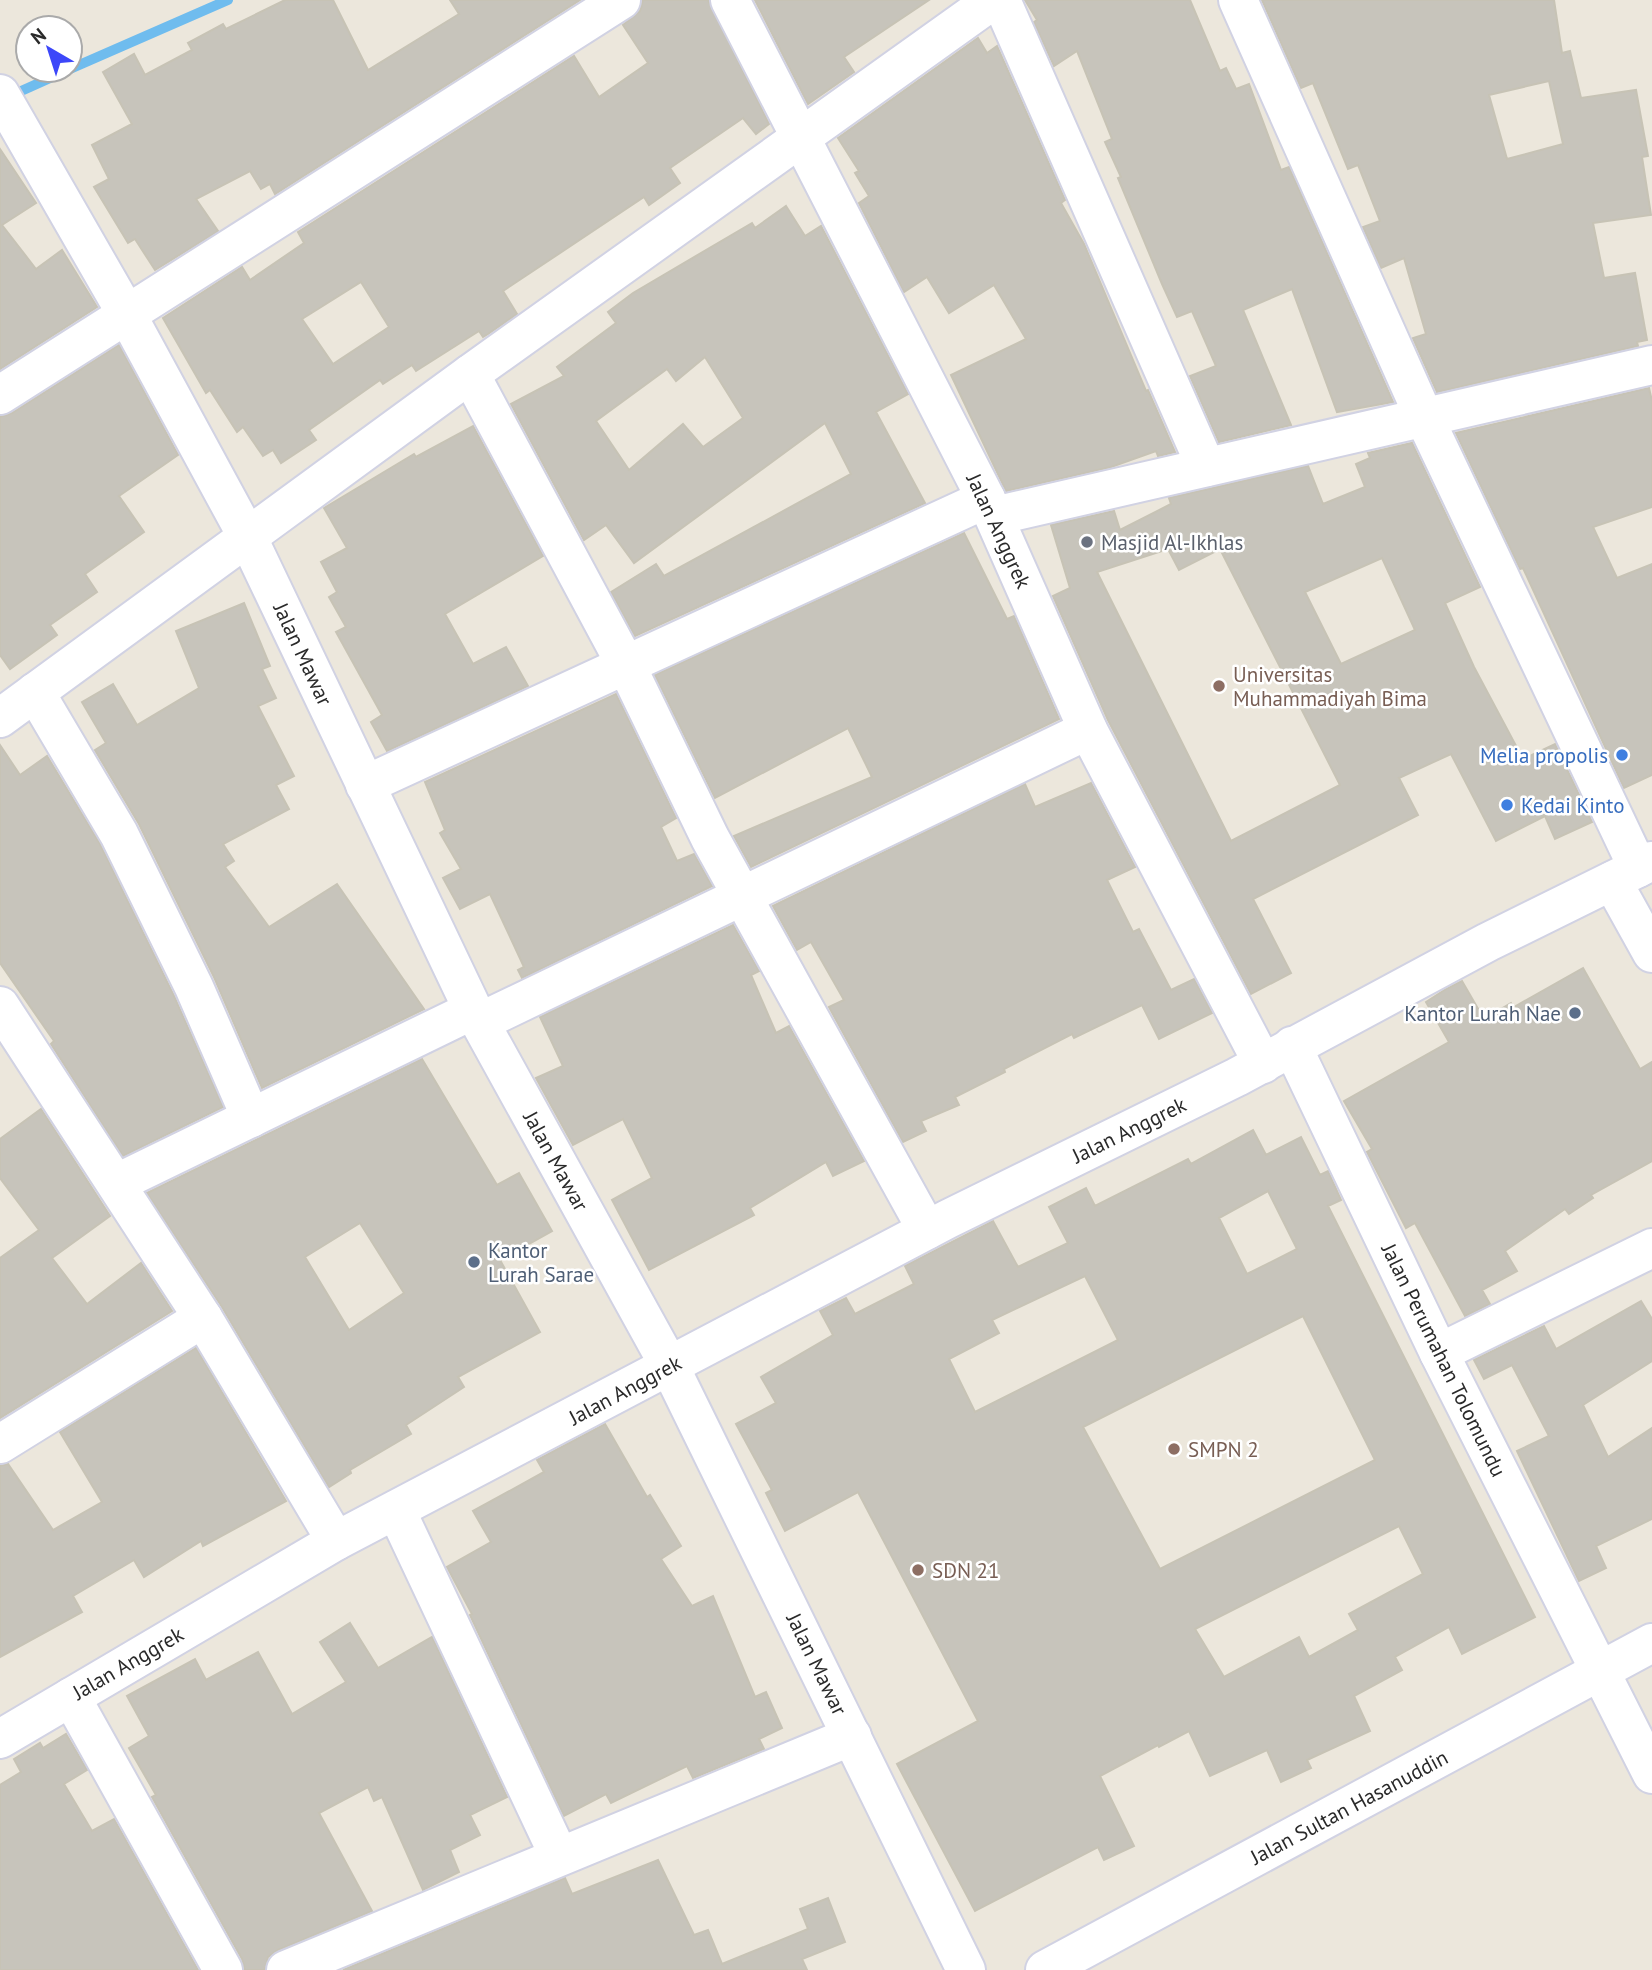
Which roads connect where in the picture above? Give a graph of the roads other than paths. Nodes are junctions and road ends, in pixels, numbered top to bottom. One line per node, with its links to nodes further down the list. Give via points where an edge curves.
1 (621, 0): 8 (street)
2 (730, 0): 7 (street, Jalan Anggrek)
3 (993, 0): 7 (street)
4 (1001, 0): 13 (street)
5 (1238, 0): 12 (street)
6 (0, 94): 8 (street, Jalan Mawar)
7 (800, 138): 10 (street); 14 (street, Jalan Anggrek)
8 (126, 313): 11 (street); 15 (street, Jalan Mawar)
9 (1652, 365): 12 (street)
10 (470, 374): 15 (street); 16 (street)
11 (0, 395)
12 (1424, 416): 13 (street); 20 (street)
13 (1206, 467): 14 (street)
14 (990, 507): 16 (street); 18 (street, Jalan Anggrek)
15 (247, 536): 17 (street); 19 (street, Jalan Mawar)
16 (627, 667): 19 (street); 21 (street)
17 (12, 702): 26 (street, via 119,834 194,987)
18 (1088, 730): 21 (street); 25 (street, Jalan Anggrek)
19 (365, 785): 24 (street, Jalan Mawar)
20 (1634, 870): 22 (street); 25 (street, Jalan Anggrek)
21 (742, 894): 24 (street); 28 (street)
22 (1652, 953)
23 (0, 1006): 27 (street)
24 (477, 1016): 26 (street); 32 (street, Jalan Mawar)
25 (1277, 1055): 28 (street, Jalan Anggrek); 31 (street, Jalan Perumahan Tolomundu)
26 (251, 1118): 27 (street)
27 (117, 1183): 30 (street)
28 (928, 1230): 32 (street, Jalan Anggrek)
29 (1652, 1248): 31 (street)
30 (203, 1318): 33 (street); 35 (street)
31 (1439, 1353): 37 (street, Jalan Perumahan Tolomundu)
32 (670, 1367): 34 (street, Jalan Anggrek); 39 (street, Jalan Mawar)
33 (0, 1444)
34 (396, 1510): 35 (street, Jalan Anggrek); 42 (street)
35 (337, 1541): 38 (street, Jalan Anggrek)
36 (1652, 1643): 37 (street, Jalan Sultan Hasanuddin)
37 (1601, 1671): 41 (street, Jalan Perumahan Tolomundu); 46 (street, Jalan Sultan Hasanuddin)
38 (71, 1697): 40 (street, Jalan Anggrek); 43 (street)
39 (852, 1736): 42 (street); 45 (street, Jalan Mawar)
40 (0, 1739)
41 (1652, 1774)
42 (559, 1856): 44 (street)
43 (223, 1970)
44 (286, 1970)
45 (966, 1970)
46 (1045, 1970)

